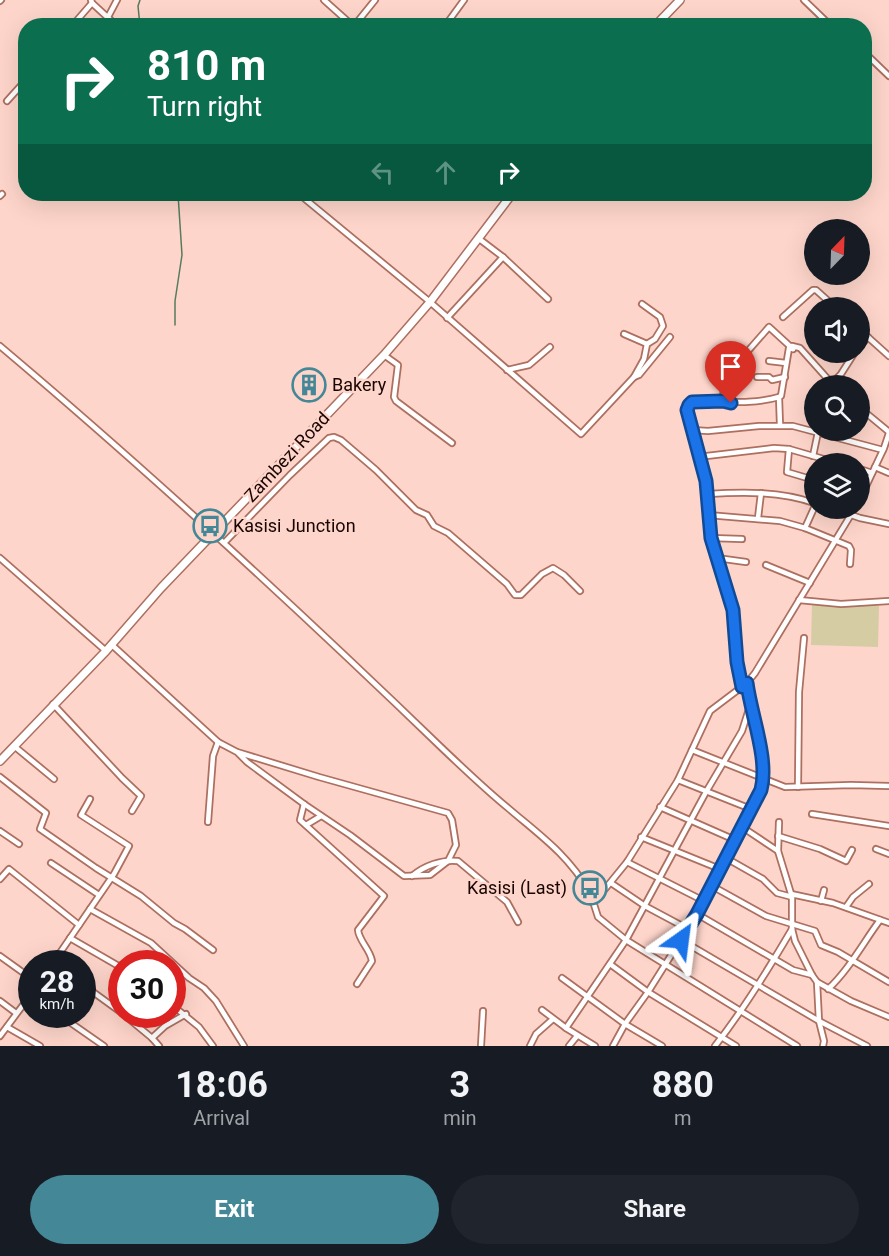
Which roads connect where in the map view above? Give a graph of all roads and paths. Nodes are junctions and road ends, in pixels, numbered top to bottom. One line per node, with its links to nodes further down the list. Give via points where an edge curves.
1 (117, 0): 8 (street)
2 (324, 0): 10 (street)
3 (375, 0): 11 (street)
4 (464, 0): 12 (street)
5 (680, 0): 13 (main road)
6 (804, 0): 14 (street)
7 (91, 2): 8 (street); 9 (street)
8 (108, 17)
9 (78, 18)
10 (344, 18)
11 (360, 18)
12 (451, 18)
13 (663, 18)
14 (823, 18)
15 (872, 60): 16 (street)
16 (889, 76)
17 (18, 89): 18 (street)
18 (7, 101)
19 (307, 201): 27 (street)
20 (507, 201): 21 (main road, Zambezi Road)
21 (478, 238): 22 (street); 27 (main road, Zambezi Road)
22 (503, 257): 26 (street); 30 (street)
23 (805, 297): 24 (street, via 813,290)
24 (822, 297)
25 (804, 298): 29 (street)
26 (548, 299)
27 (430, 302): 30 (street); 38 (main road, Zambezi Road)
28 (642, 304): 34 (street, via 663,323 655,339)
29 (783, 317)
30 (447, 318): 42 (street)
31 (624, 334): 34 (street)
32 (670, 337): 45 (street)
33 (870, 340): 39 (street)
34 (647, 344): 45 (street)
35 (0, 346): 75 (street)
36 (550, 347): 42 (street, via 529,365)
37 (793, 349): 41 (street, via 789,348); 43 (street, via 795,345 800,348); 48 (street, via 770,327 726,376)
38 (384, 355): 55 (street, via 398,365 396,401); 75 (main road, Zambezi Road)
39 (889, 356)
40 (769, 361): 41 (street)
41 (786, 363): 46 (street)
42 (507, 370): 45 (street, via 581,434)
43 (823, 375)
44 (757, 376): 46 (street, via 772,380)
45 (634, 377)
46 (785, 377): 47 (street)
47 (779, 398): 48 (street); 50 (street)
48 (723, 401): 52 (street, via 692,402 687,410)
49 (870, 416): 53 (street)
50 (780, 425): 51 (street); 52 (street)
51 (804, 429)
52 (692, 430): 59 (street)
53 (889, 432): 57 (street)
54 (847, 441): 57 (street)
55 (452, 443)
56 (789, 449): 58 (street); 59 (street); 63 (street, via 787,472)
57 (883, 450): 60 (street)
58 (804, 453)
59 (698, 458): 66 (street)
60 (875, 467): 61 (street); 62 (street)
61 (872, 473): 64 (street)
62 (889, 473)
63 (804, 477)
64 (870, 477)
65 (760, 493): 66 (street); 67 (street); 69 (street)
66 (707, 494): 68 (street)
67 (804, 500)
68 (708, 515): 69 (street); 76 (street)
69 (758, 518): 74 (street)
70 (809, 519): 74 (street)
71 (849, 519): 78 (street)
72 (865, 519): 73 (street)
73 (889, 524)
74 (805, 528): 78 (street)
75 (213, 534): 79 (street); 90 (main road, Zambezi Road)
76 (711, 538): 77 (street); 81 (street)
77 (742, 539)
78 (836, 541): 83 (street, via 850,548); 85 (street)
79 (224, 543): 86 (street, via 334,437 376,470 434,526 448,533 507,584 515,595 553,568); 144 (street, via 443,749 557,848)
80 (0, 558): 90 (street)
81 (717, 558): 82 (street); 92 (street, via 733,610)
82 (746, 562)
83 (850, 564)
84 (766, 565): 85 (street)
85 (810, 583): 87 (street)
86 (580, 591)
87 (799, 600): 88 (street, via 842,604); 91 (street)
88 (889, 601)
89 (804, 638): 106 (street)
90 (109, 648): 93 (main road, Zambezi Road); 95 (street)
91 (747, 683): 92 (street); 94 (street)
92 (742, 687): 97 (street, via 710,711)
93 (53, 704): 96 (main road, Zambezi Road); 112 (street, via 141,796)
94 (750, 707): 100 (street, via 742,731); 104 (street)
95 (218, 742): 98 (street); 115 (street, via 213,756)
96 (14, 746): 99 (main road, Zambezi Road); 102 (street)
97 (692, 750): 100 (street); 103 (street)
98 (237, 752): 109 (street); 132 (street, via 448,813 456,845)
99 (0, 761)
100 (723, 762): 104 (street); 107 (street)
101 (0, 777): 137 (street, via 46,813 40,829)
102 (54, 779)
103 (678, 780): 107 (street); 110 (street)
104 (763, 780): 106 (street, via 785,788); 111 (street)
105 (889, 786): 106 (street)
106 (798, 787)
107 (706, 792): 111 (street); 116 (street)
108 (90, 799): 137 (street, via 81,815 129,846)
109 (304, 804): 114 (street); 118 (street, via 300,820)
110 (660, 807): 116 (street); 123 (street)
111 (751, 809): 120 (street)
112 (132, 811)
113 (812, 814): 119 (street)
114 (321, 816): 118 (street); 136 (street, via 404,876)
115 (208, 822)
116 (690, 822): 124 (street); 127 (street)
117 (779, 822): 122 (street)
118 (306, 825): 176 (street, via 384,896 358,930 372,961)
119 (889, 826)
120 (742, 827): 124 (street); 129 (street)
121 (0, 831): 125 (street)
122 (778, 836): 128 (street, via 846,861); 129 (street)
123 (641, 837): 127 (street); 133 (street)
124 (735, 840): 131 (street)
125 (19, 844)
126 (876, 849): 130 (street)
127 (676, 850): 135 (street); 139 (street)
128 (852, 850)
129 (778, 851): 146 (street)
130 (889, 854)
131 (726, 858): 135 (street); 146 (street, via 763,879 777,893)
132 (448, 861): 136 (street); 136 (street, via 430,875); 154 (street, via 458,861 477,875 507,902)
133 (627, 862): 139 (street); 140 (street)
134 (51, 863): 145 (street)
135 (720, 869): 142 (street)
136 (412, 876)
137 (110, 877): 145 (street); 164 (street)
138 (0, 879): 157 (street, via 9,869)
139 (660, 879): 147 (street); 149 (street)
140 (611, 883): 144 (street, via 603,891); 149 (street)
141 (869, 884): 150 (street)
142 (712, 886): 147 (street); 155 (street, via 766,916)
143 (824, 890): 148 (street)
144 (590, 892): 161 (street, via 598,917)
145 (99, 895): 151 (street)
146 (791, 895): 148 (street); 155 (street)
147 (704, 901): 152 (street)
148 (821, 901): 150 (street)
149 (645, 906): 158 (street); 161 (street)
150 (846, 907): 153 (street)
151 (90, 909): 157 (street); 205 (street, via 151,943 204,988)
152 (697, 914): 158 (street); 167 (street)
153 (880, 920): 156 (street); 168 (street)
154 (518, 922)
155 (792, 923): 159 (street); 168 (street, via 815,931 821,945)
156 (889, 923)
157 (79, 926): 160 (street)
158 (688, 929): 162 (street)
159 (792, 929): 167 (street); 172 (street)
160 (70, 938): 163 (street); 166 (street)
161 (626, 939): 169 (street); 170 (street)
162 (681, 940): 170 (street); 177 (street)
163 (62, 950)
164 (213, 950)
165 (0, 956): 171 (street)
166 (108, 960)
167 (775, 960): 172 (street); 177 (street)
168 (851, 960): 175 (street); 178 (street, via 843,975)
169 (610, 964): 179 (street); 180 (street)
170 (666, 965): 179 (street); 185 (street)
171 (18, 969)
172 (812, 975): 174 (street)
173 (562, 978): 180 (street)
174 (817, 982): 178 (street); 190 (street)
175 (889, 982)
176 (357, 984)
177 (757, 985): 185 (street); 190 (street)
178 (828, 989): 188 (street)
179 (648, 992): 191 (street); 199 (street)
180 (587, 997): 191 (street); 196 (street)
181 (0, 1001): 186 (street)
182 (18, 1011): 186 (street)
183 (483, 1011): 206 (street)
184 (542, 1011): 189 (street)
185 (742, 1012): 199 (street); 214 (street)
186 (16, 1013): 192 (street)
187 (186, 1014): 204 (street)
188 (889, 1017)
189 (553, 1019): 196 (street); 207 (street, via 536,1034)
190 (819, 1021): 215 (street); 216 (street)
191 (625, 1024): 210 (street); 211 (street)
192 (7, 1026): 197 (street); 201 (street)
193 (78, 1028): 202 (street)
194 (140, 1028): 200 (street)
195 (163, 1028): 200 (street)
196 (566, 1029): 198 (street)
197 (0, 1036)
198 (577, 1036): 208 (street); 209 (street)
199 (722, 1037): 212 (street); 213 (street)
200 (152, 1038): 203 (street)
201 (40, 1046)
202 (104, 1046)
203 (159, 1046)
204 (213, 1046)
205 (244, 1046)
206 (481, 1046)
207 (530, 1046)
208 (569, 1046)
209 (595, 1046)
210 (613, 1046)
211 (662, 1046)
212 (715, 1046)
213 (736, 1046)
214 (797, 1046)
215 (824, 1046)
216 (867, 1046)

